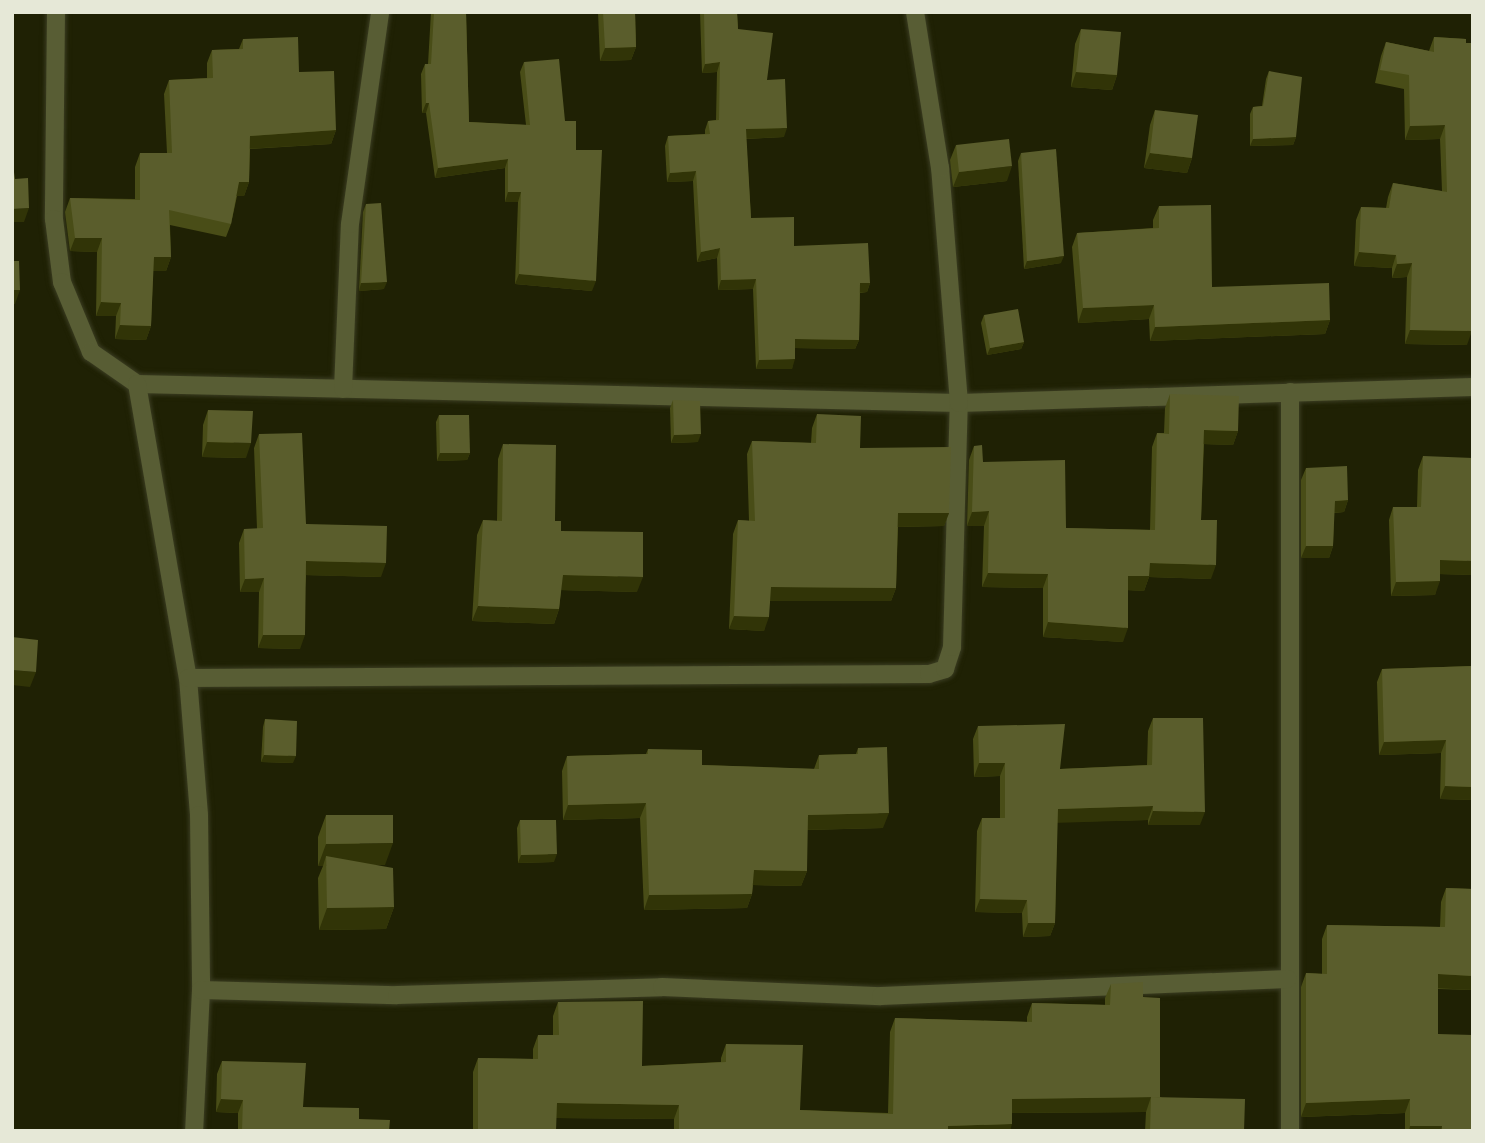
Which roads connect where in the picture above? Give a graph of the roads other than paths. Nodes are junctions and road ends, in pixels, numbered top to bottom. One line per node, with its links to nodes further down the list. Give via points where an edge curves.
1 (56, 12): 4 (street, via 54,219 62,282 91,352)
2 (380, 12): 6 (street, via 350,224)
3 (915, 12): 8 (street, via 940,168)
4 (138, 384): 6 (street); 9 (street)
5 (1473, 387): 7 (street)
6 (343, 389): 8 (street)
7 (1290, 392): 8 (street); 10 (street)
8 (959, 402): 9 (street, via 952,647 945,669 915,674)
9 (188, 678): 11 (street, via 199,815)
10 (1288, 979): 11 (street, via 881,996 662,988 397,995); 13 (street)
11 (201, 990): 12 (street)
12 (194, 1131)
13 (1290, 1131)

